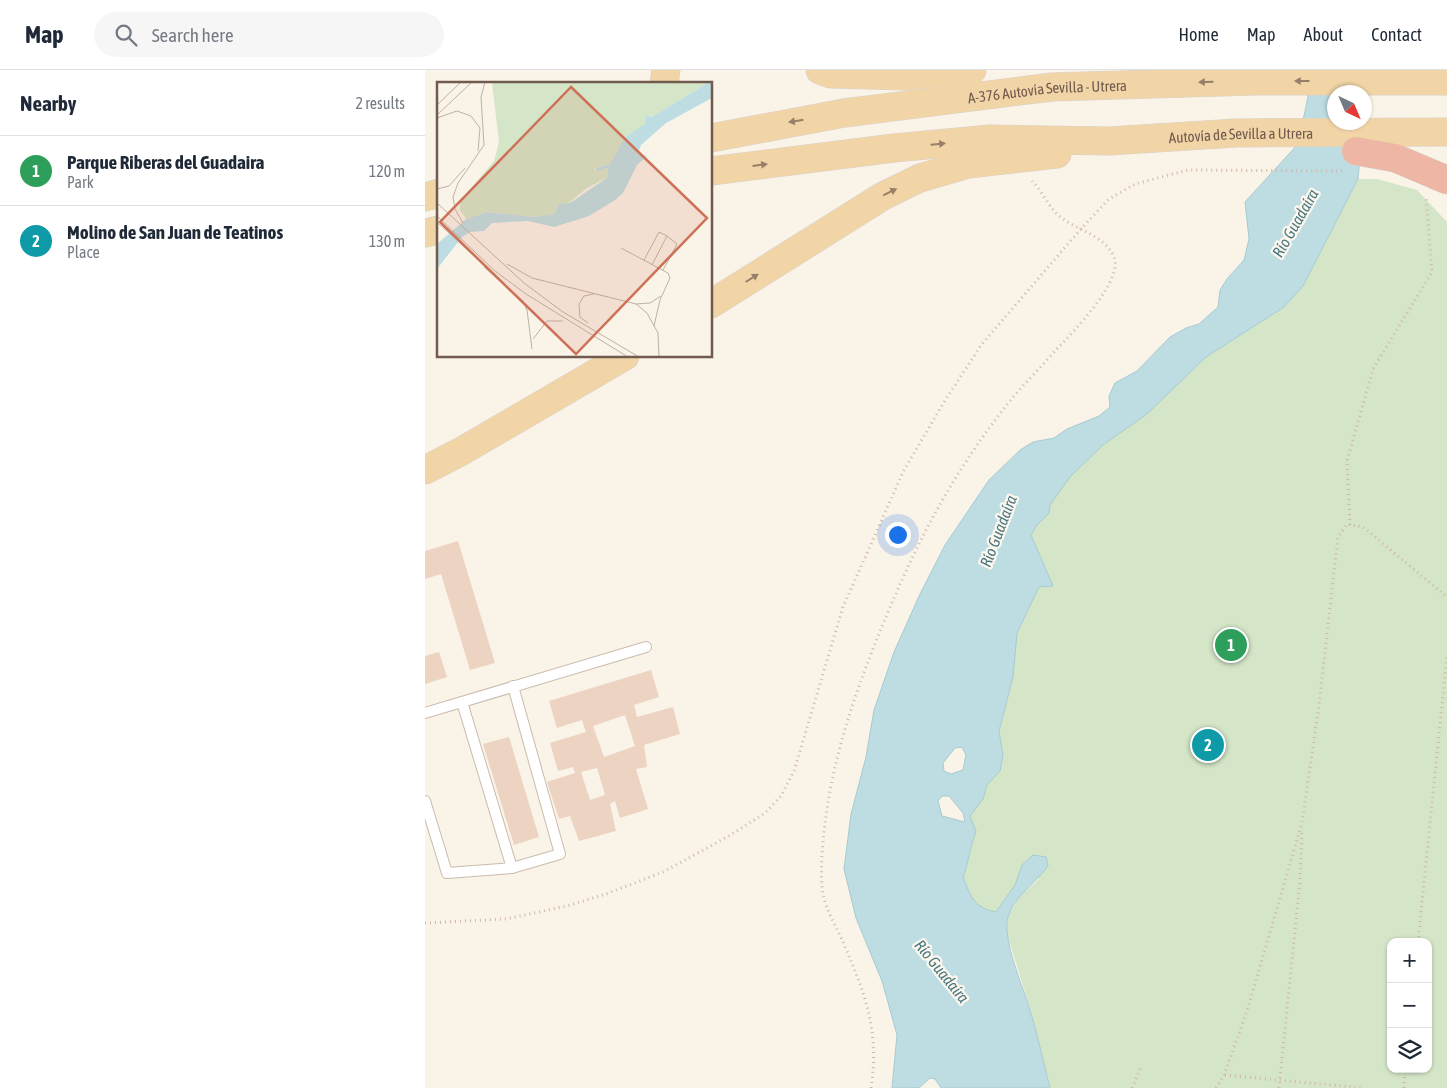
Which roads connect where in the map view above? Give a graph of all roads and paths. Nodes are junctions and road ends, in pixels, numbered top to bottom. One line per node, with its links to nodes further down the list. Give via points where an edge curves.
1 (820, 70): 2 (main road, via 831,74 904,76)
2 (972, 70)
3 (1063, 70): 5 (main road, via 936,86)
4 (1447, 81): 5 (main road, A-376 Autovía Sevilla - Utrera, one-way to 5, via 1255,81 1052,87)
5 (844, 112): 7 (main road, A-376 Autovía Sevilla - Utrera, one-way to 7)
6 (1447, 132): 9 (main road, Autovía de Sevilla a Utrera)
7 (713, 138)
8 (1109, 141): 11 (main road, via 1155,140); 13 (main road, one-way to 8, via 990,139); 20 (main road, one-way to 8, via 883,196 919,178 968,164 1047,156)
9 (1395, 146): 10 (main road); 11 (main road, Autovía de Sevilla a Utrera); 12 (highway); 14 (highway)
10 (1447, 146)
11 (1236, 151): 12 (main road); 12 (path); 19 (path, via 1188,170 1135,184 1109,200)
12 (1353, 161)
13 (713, 171)
14 (1447, 180)
15 (1024, 181): 19 (path, via 1031,181 1057,213)
16 (1419, 190): 25 (path, via 1427,196 1432,272 1373,369 1347,461)
17 (437, 194): 18 (main road)
18 (425, 199)
19 (1080, 230): 35 (path, via 982,344 903,472 843,607 794,771 781,796 765,813 663,872 607,894 506,919); 41 (path, via 1103,242 1115,258 1114,272 1105,292 1011,400 976,447 930,521 898,589 846,720 830,785 822,857 823,896 870,1014 874,1041)
20 (713, 303)
21 (592, 358): 23 (main road)
22 (621, 358): 23 (main road)
23 (539, 405): 24 (main road)
24 (425, 470)
25 (1349, 525): 26 (path, via 1363,527); 33 (path, via 1338,537)
26 (1447, 596)
27 (646, 647): 29 (lane)
28 (1447, 656): 36 (path)
29 (513, 686): 30 (lane); 34 (lane, via 560,854)
30 (462, 702): 31 (lane); 34 (lane)
31 (425, 713)
32 (425, 801): 34 (lane, via 447,873)
33 (1302, 823): 39 (path, via 1247,1011); 40 (path, via 1300,881)
34 (512, 868)
35 (425, 923)
36 (1418, 938)
37 (1141, 1067): 42 (path)
38 (1405, 1073): 46 (path)
39 (1224, 1075): 40 (path); 43 (path)
40 (1279, 1080): 44 (path); 45 (path)
41 (871, 1088)
42 (1132, 1088)
43 (1216, 1088)
44 (1279, 1088)
45 (1363, 1088)
46 (1403, 1088)

